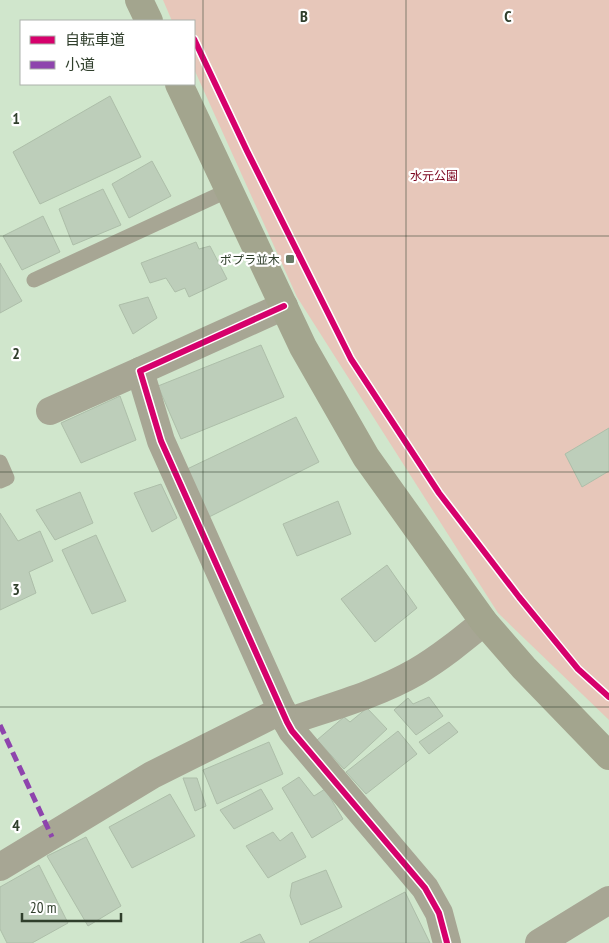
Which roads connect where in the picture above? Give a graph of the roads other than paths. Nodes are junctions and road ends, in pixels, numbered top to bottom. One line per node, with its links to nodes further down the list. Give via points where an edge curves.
1 (139, 0): 2 (street)
2 (149, 20)
3 (179, 85): 4 (street)
4 (229, 190): 5 (lane); 6 (street)
5 (34, 280)
6 (284, 306): 7 (street); 11 (street, via 303,347 366,457)
7 (140, 371): 8 (street); 12 (street, via 161,441)
8 (50, 411)
9 (0, 462): 10 (lane, via 7,478)
10 (0, 481)
11 (484, 622): 12 (street, via 416,672 368,694); 13 (street)
12 (284, 716): 14 (street, via 152,775); 16 (street, via 292,731 425,888 439,913)
13 (609, 756)
14 (0, 867)
15 (609, 900): 17 (street)
16 (447, 943)
17 (539, 943)

